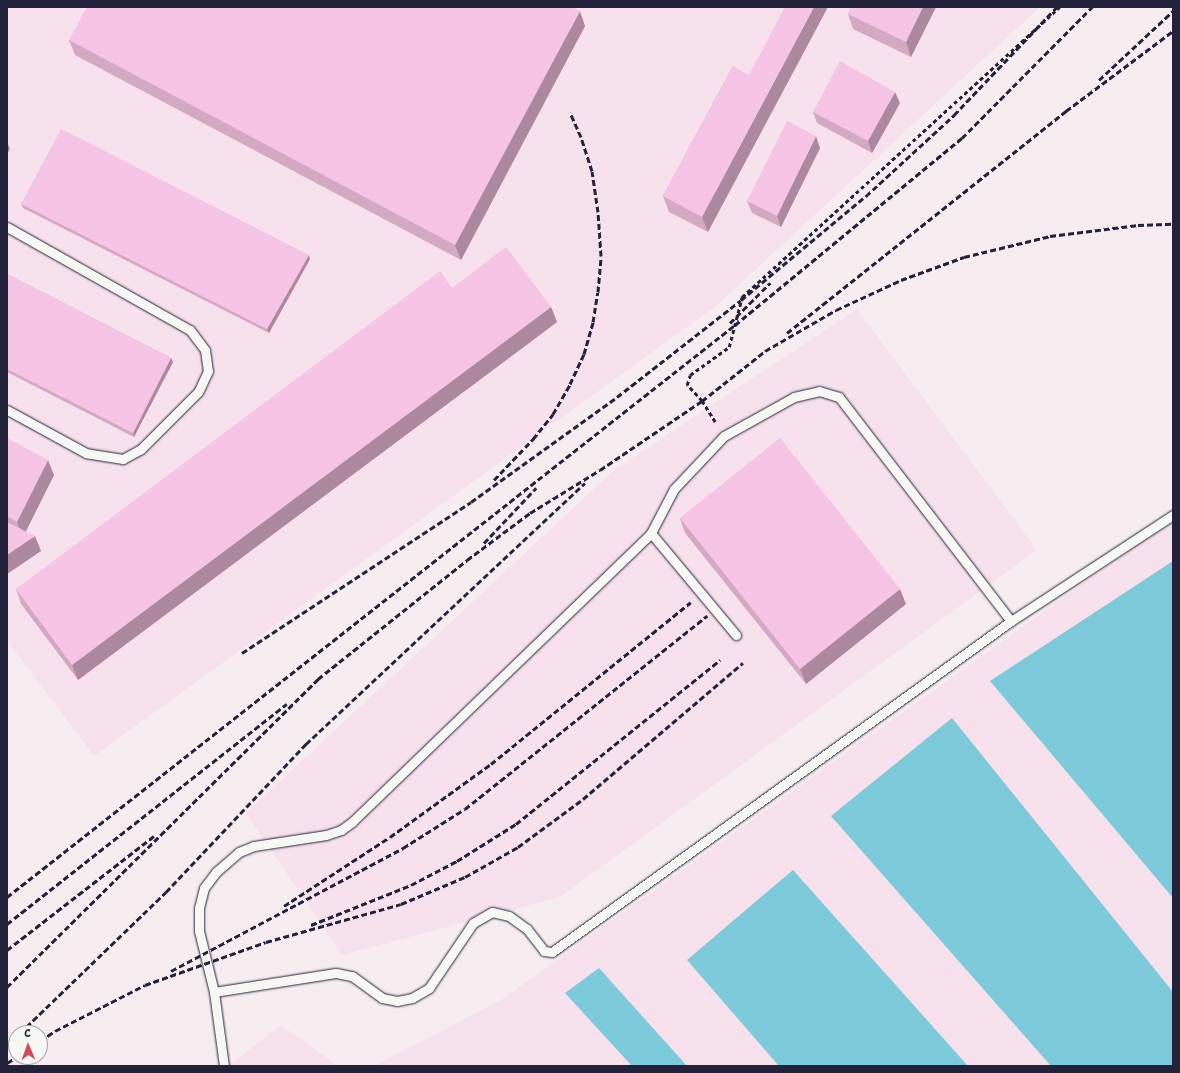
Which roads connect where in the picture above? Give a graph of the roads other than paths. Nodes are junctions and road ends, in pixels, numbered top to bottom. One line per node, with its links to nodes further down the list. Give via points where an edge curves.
1 (7, 227): 2 (lane, via 190,330 206,350 208,371 198,392 141,450 123,459 86,453)
2 (7, 410)
3 (1173, 515): 5 (lane)
4 (651, 533): 5 (lane, via 674,489 724,436 794,396 819,391 838,397); 6 (lane); 7 (lane, via 352,822 341,830 326,834 249,848 239,852 216,872 204,888 199,908 199,931)
5 (1011, 621): 7 (lane, via 552,952 544,951 527,929 509,916 492,912 473,923 429,988 412,998 398,1001 382,998 352,976 336,973)
6 (736, 635)
7 (214, 992): 8 (lane)
8 (224, 1066)

